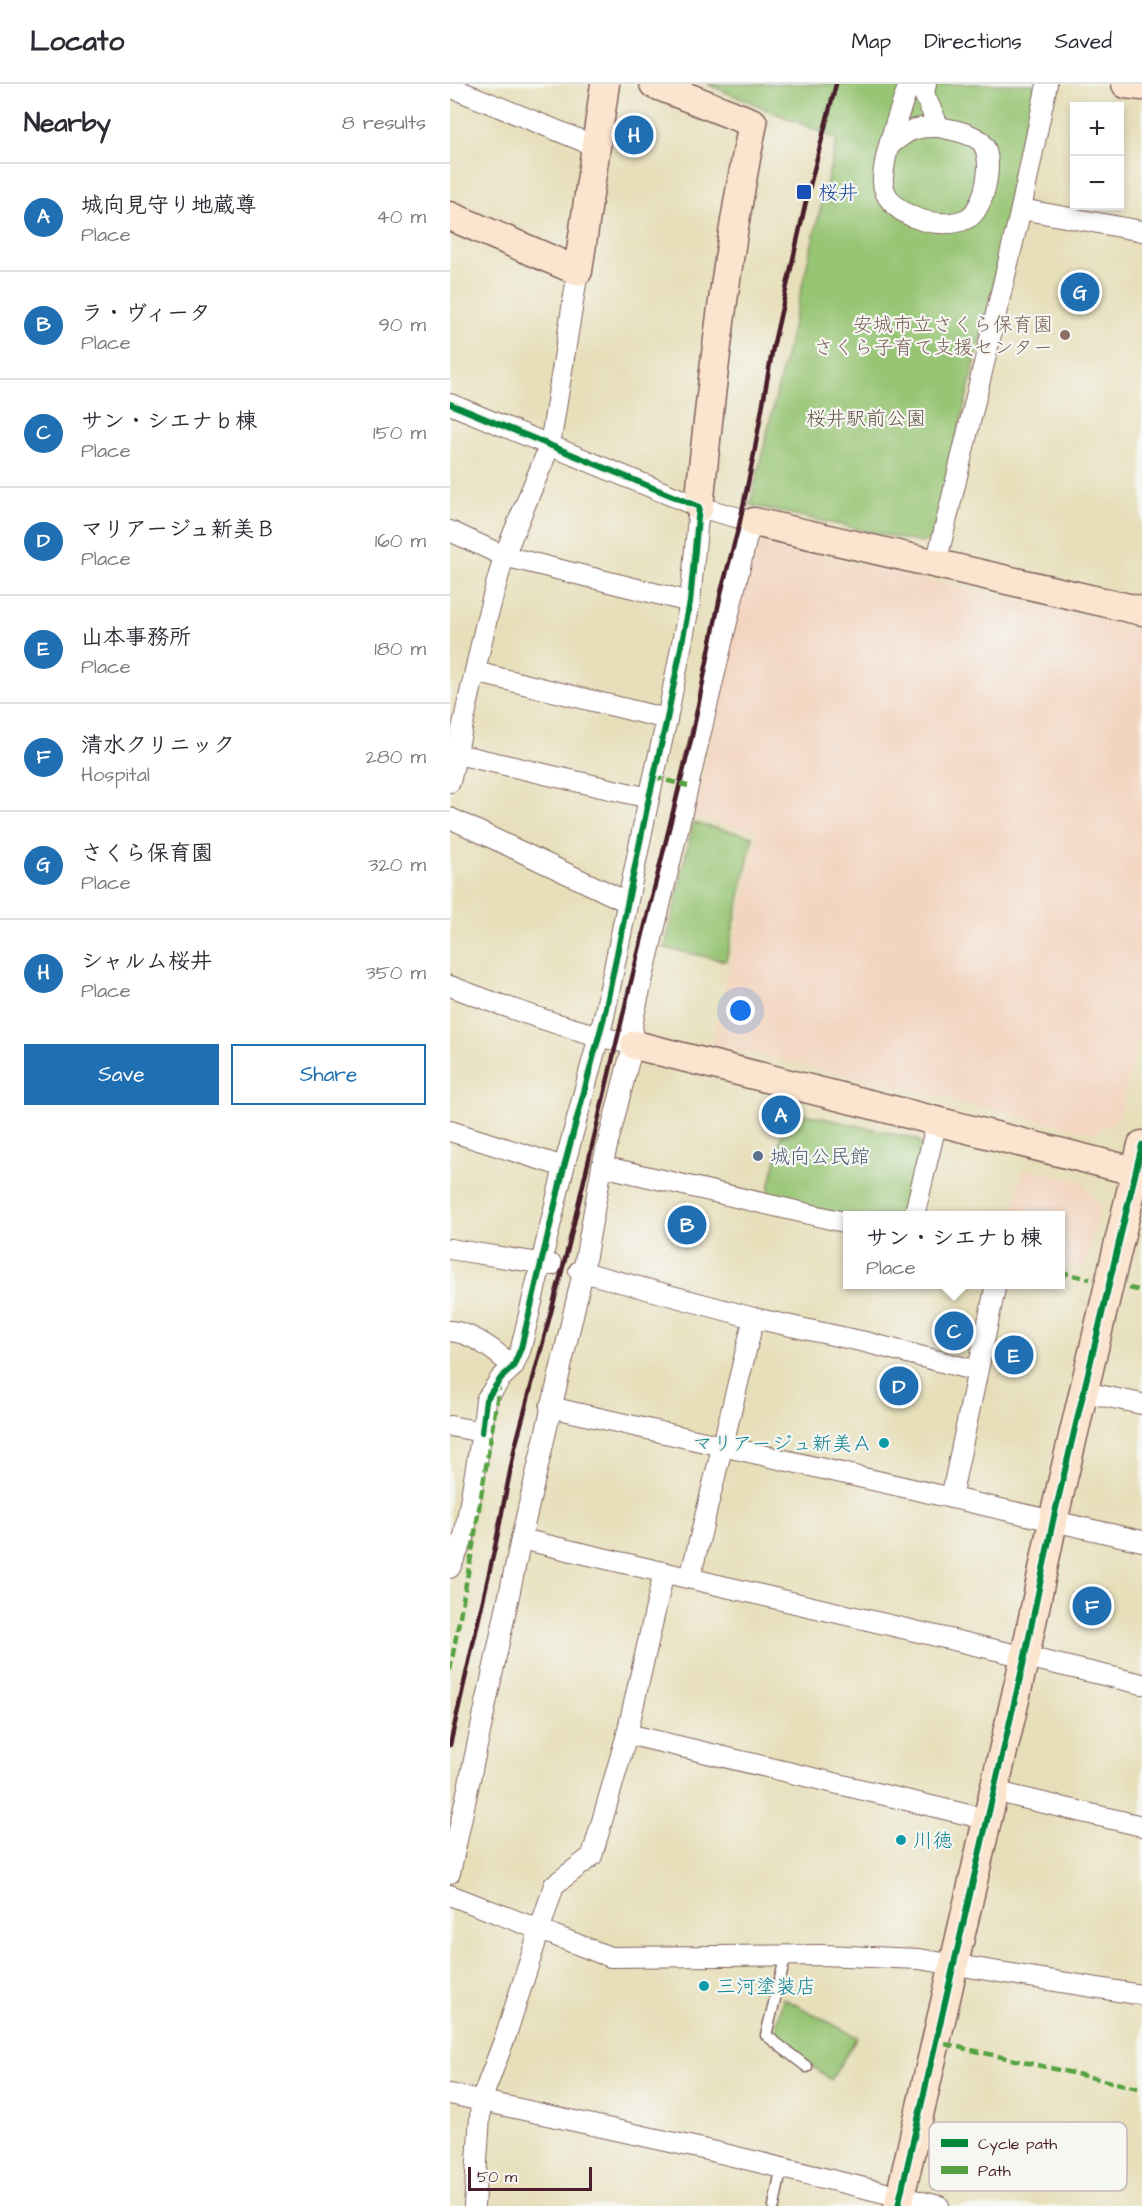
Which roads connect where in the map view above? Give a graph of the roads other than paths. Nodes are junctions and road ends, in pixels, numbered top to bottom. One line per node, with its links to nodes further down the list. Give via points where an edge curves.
1 (605, 84): 11 (street)
2 (654, 84): 18 (street, via 753,123 722,298)
3 (909, 84): 10 (street)
4 (926, 84): 9 (street, via 924,94)
5 (1047, 84): 12 (street)
6 (1126, 84): 7 (street)
7 (1142, 86)
8 (450, 87): 11 (street)
9 (939, 127): 10 (street, via 905,132); 10 (street, via 979,140 989,158 980,203 971,217 956,224 907,215 896,207 885,192 882,178)
10 (890, 145)
11 (595, 146): 15 (street)
12 (1021, 209): 14 (street); 22 (street)
13 (450, 216): 15 (street)
14 (1142, 231)
15 (578, 271): 17 (street)
16 (450, 404): 17 (street)
17 (550, 445): 18 (street); 21 (street)
18 (699, 507): 19 (street); 23 (street)
19 (754, 522): 22 (street); 34 (street, via 720,646 635,1011)
20 (450, 531): 21 (street)
21 (504, 556): 23 (street); 25 (street)
22 (936, 564): 24 (street)
23 (690, 602): 26 (street)
24 (1142, 611)
25 (475, 672): 26 (street); 27 (street)
26 (667, 719): 29 (street)
27 (457, 754): 28 (street); 29 (street)
28 (450, 782)
29 (649, 798): 31 (street)
30 (450, 818): 31 (street)
31 (627, 903): 33 (street)
32 (450, 986): 33 (street)
33 (598, 1036): 34 (street); 39 (street)
34 (635, 1045): 35 (street); 38 (street)
35 (937, 1121): 37 (street); 40 (street)
36 (450, 1131): 39 (street)
37 (1140, 1163): 50 (street)
38 (602, 1166): 41 (street); 44 (street)
39 (564, 1167): 43 (street)
40 (915, 1211)
41 (843, 1222)
42 (450, 1249): 43 (street)
43 (547, 1263): 48 (street)
44 (581, 1271): 46 (street); 52 (street)
45 (995, 1289): 49 (street)
46 (754, 1318): 49 (street); 55 (street)
47 (450, 1331): 48 (street, via 497,1352)
48 (513, 1367): 54 (street, via 486,1400)
49 (977, 1371): 56 (street)
50 (1083, 1392): 51 (street); 57 (street)
51 (1142, 1404)
52 (550, 1407): 55 (street); 59 (street)
53 (450, 1426): 54 (street)
54 (482, 1432): 58 (street)
55 (723, 1447): 56 (street); 63 (street)
56 (951, 1497): 57 (street)
57 (1053, 1521): 60 (street); 64 (street)
58 (458, 1525): 61 (street, via 464,1537)
59 (521, 1539): 62 (street); 70 (street)
60 (1142, 1541)
61 (450, 1568)
62 (664, 1572): 63 (street); 66 (street)
63 (690, 1578): 64 (street)
64 (1025, 1656): 65 (street); 67 (street)
65 (1142, 1684)
66 (627, 1734): 68 (street); 72 (street, via 592,1856 554,1885)
67 (993, 1791): 68 (street); 69 (street)
68 (986, 1819): 74 (street)
69 (1142, 1826)
70 (450, 1873)
71 (450, 1895): 72 (street)
72 (541, 1930): 73 (street, via 610,1957); 78 (street)
73 (786, 1955): 74 (street, via 919,1959); 76 (lane, via 766,2035)
74 (953, 1965): 75 (street); 80 (street)
75 (1142, 1995)
76 (807, 2067)
77 (450, 2094): 78 (street)
78 (481, 2101): 79 (street, via 712,2151); 81 (street)
79 (781, 2170): 80 (street); 82 (lane)
80 (899, 2201): 83 (street)
81 (474, 2206)
82 (774, 2206)
83 (939, 2206)

